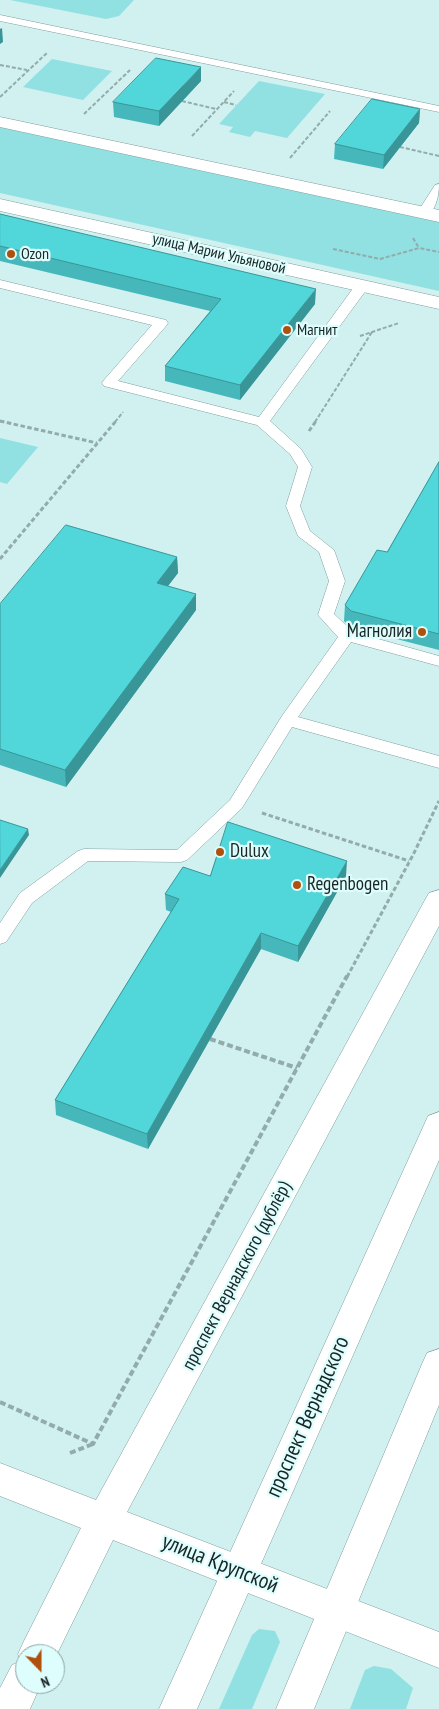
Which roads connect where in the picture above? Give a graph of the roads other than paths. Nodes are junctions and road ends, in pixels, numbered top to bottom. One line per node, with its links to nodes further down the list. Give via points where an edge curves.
1 (0, 18): 2 (lane)
2 (439, 109)
3 (0, 122): 6 (street)
4 (439, 188): 6 (lane)
5 (0, 206): 8 (street, улица Марии Ульяновой)
6 (431, 214)
7 (0, 284): 10 (lane, via 161,323 109,383)
8 (362, 286): 9 (street, улица Марии Ульяновой); 10 (lane)
9 (439, 303)
10 (262, 422): 11 (lane, via 296,452 306,467 293,506 303,533 326,550 337,582 326,616)
11 (346, 636): 12 (lane); 13 (lane)
12 (439, 661)
13 (288, 720): 14 (lane); 16 (lane, via 236,804 181,856 84,855 26,898)
14 (439, 762)
15 (439, 900): 20 (street, проспект Вернадского (дублёр))
16 (0, 937)
17 (439, 1125): 21 (street, проспект Вернадского)
18 (439, 1364): 22 (street)
19 (0, 1479): 20 (street, улица Крупской)
20 (105, 1518): 21 (street, улица Крупской); 23 (street, проспект Вернадского (дублёр))
21 (239, 1571): 22 (street, улица Крупской); 27 (street, проспект Вернадского)
22 (336, 1612): 24 (street, улица Крупской); 28 (street)
23 (42, 1644)
24 (439, 1650)
25 (17, 1694): 26 (street)
26 (10, 1709)
27 (178, 1709)
28 (296, 1709)

